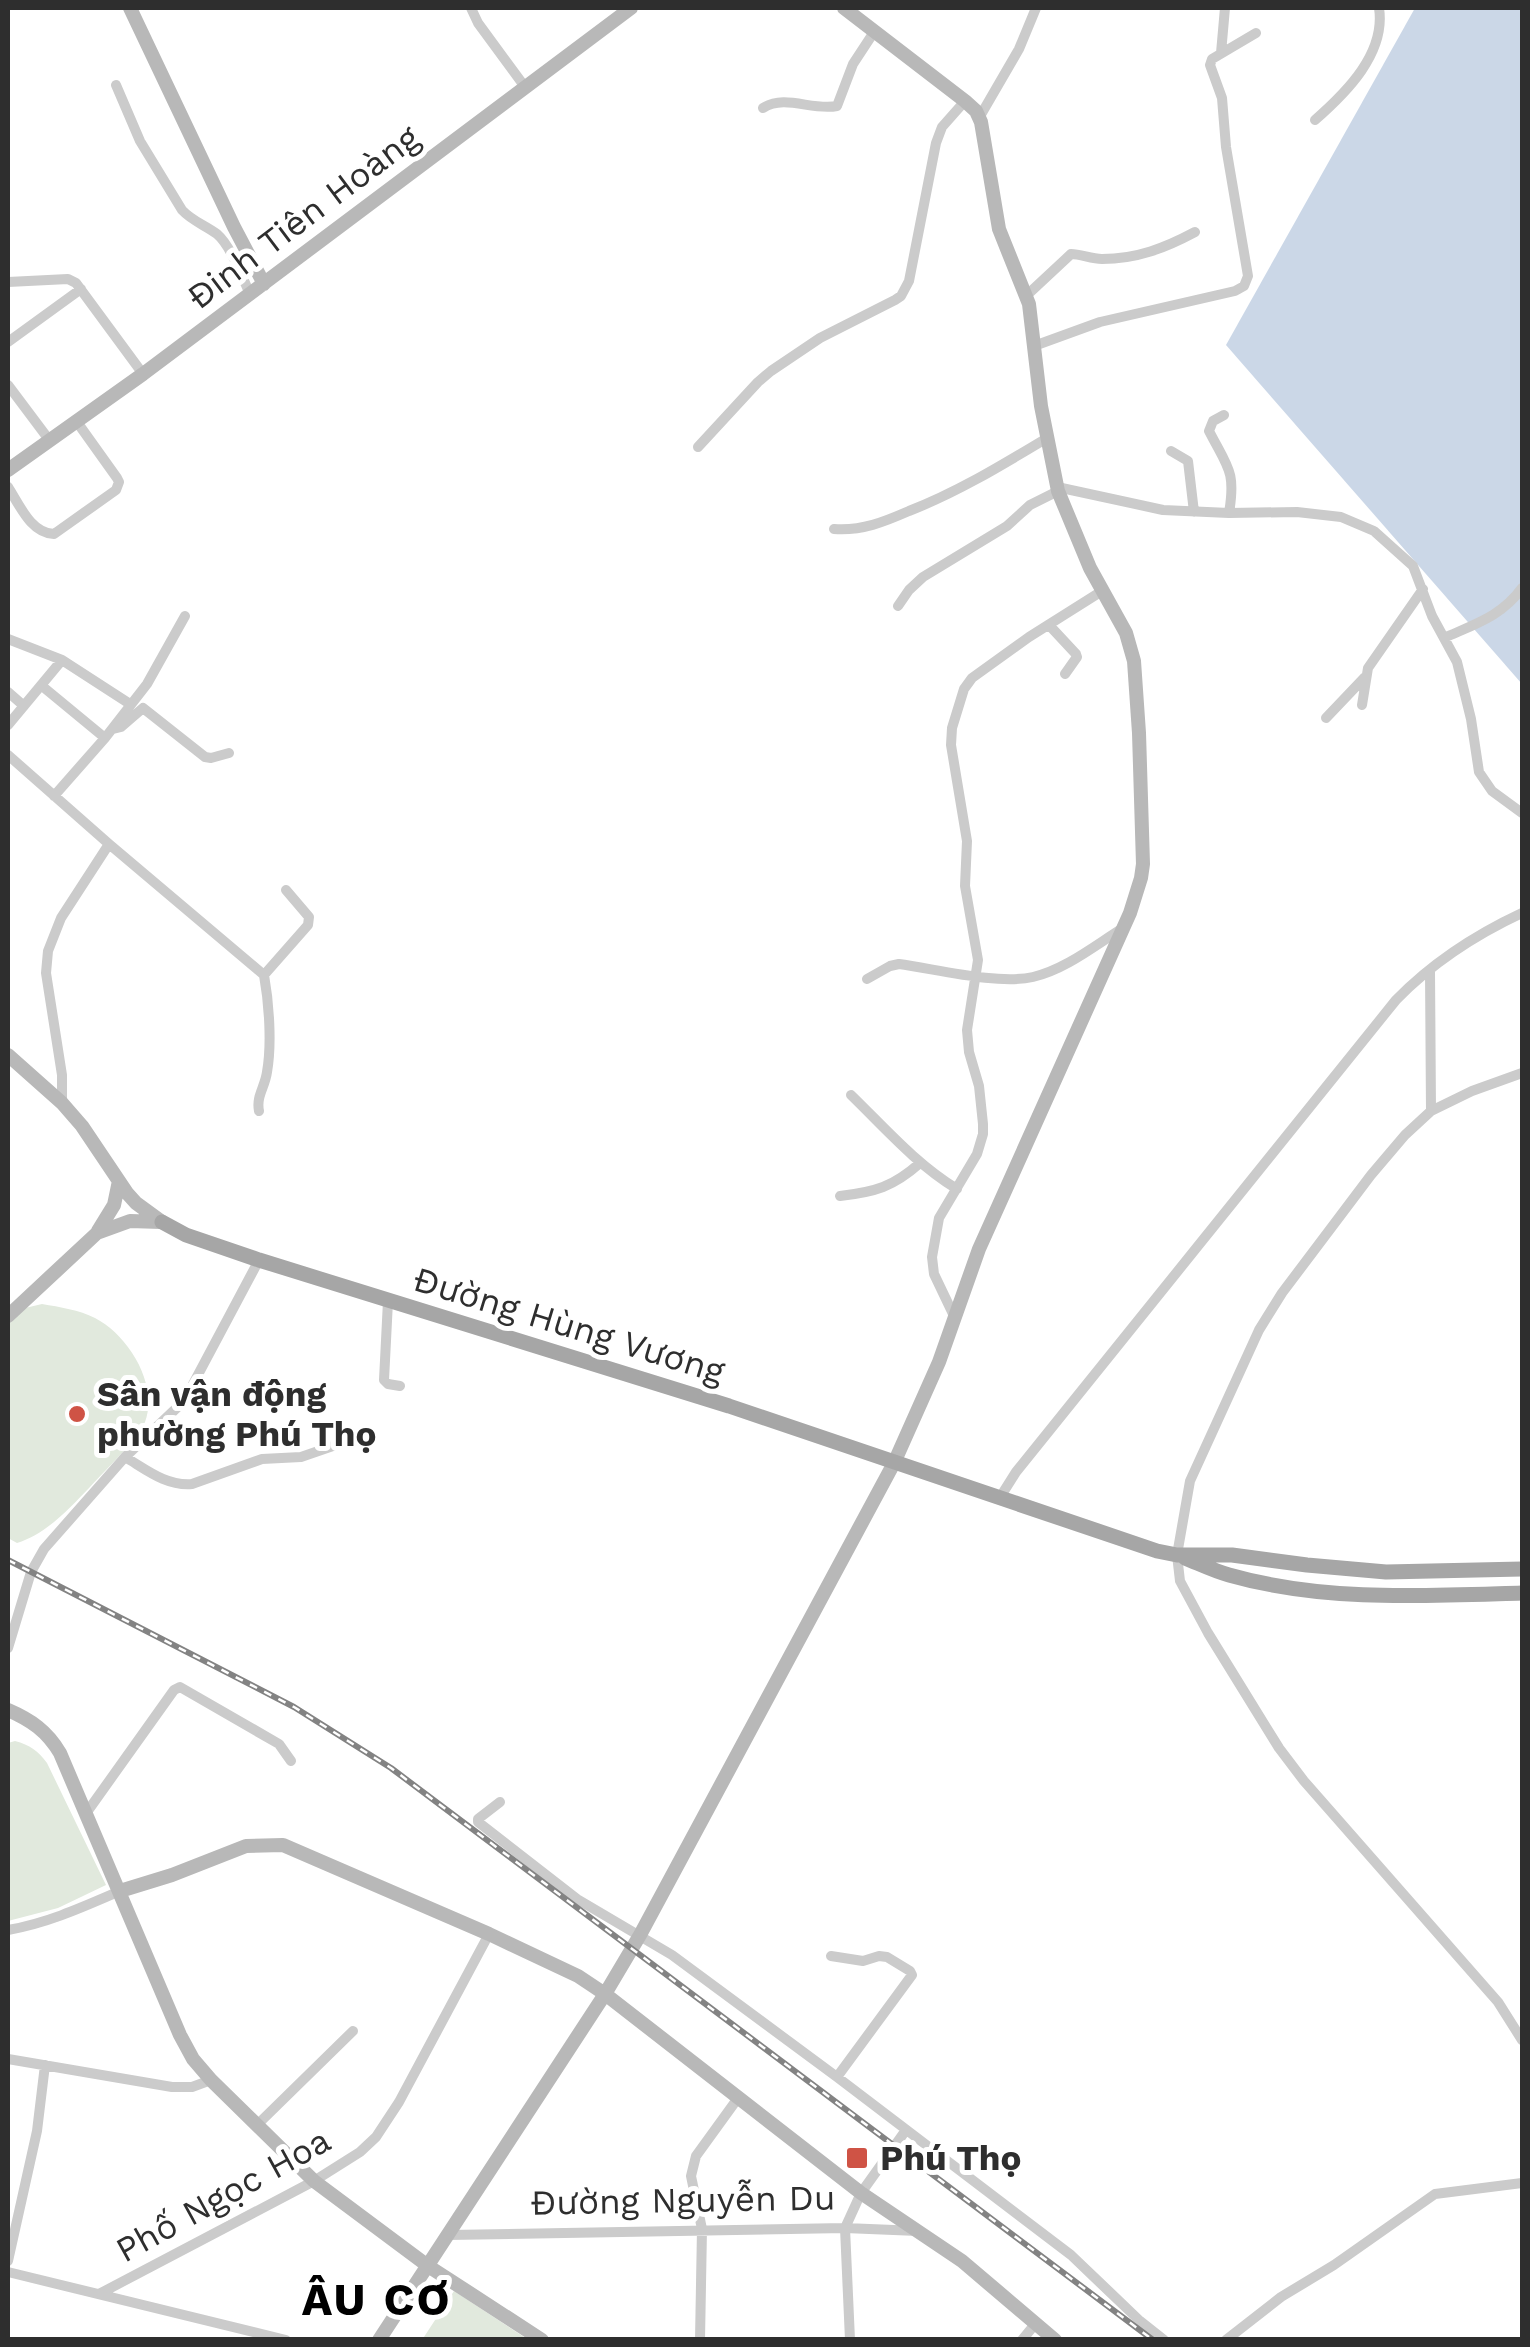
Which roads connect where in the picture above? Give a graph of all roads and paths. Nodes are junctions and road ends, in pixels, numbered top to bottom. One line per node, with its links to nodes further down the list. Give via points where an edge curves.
1 (130, 8): 19 (street)
2 (470, 8): 12 (street)
3 (631, 8): 12 (street, Đinh Tiên Hoàng)
4 (844, 8): 8 (street)
5 (1036, 8): 15 (street)
6 (1225, 8): 10 (street)
7 (1379, 8): 16 (street, via 1377,44)
8 (874, 32): 13 (street); 14 (street, via 837,106 776,102)
9 (1256, 32): 10 (street)
10 (1221, 54): 24 (street, via 1210,65 1222,98 1247,281 1236,291 1100,322)
11 (116, 84): 21 (street, via 182,210 224,242)
12 (525, 87): 19 (street, Đinh Tiên Hoàng)
13 (964, 100): 15 (street); 31 (street, via 936,144 901,296 771,372)
14 (763, 108)
15 (980, 118): 22 (street, via 999,228)
16 (1316, 120)
17 (1195, 232): 22 (street, via 1138,256 1070,254)
18 (8, 282): 20 (street, via 68,279)
19 (264, 284): 21 (street, Đinh Tiên Hoàng)
20 (81, 289): 23 (street); 25 (street)
21 (250, 294): 25 (street, Đinh Tiên Hoàng)
22 (1026, 296): 24 (street)
23 (8, 342)
24 (1034, 346): 29 (street)
25 (142, 374): 28 (street, Đinh Tiên Hoàng)
26 (8, 385): 30 (street)
27 (1224, 415): 37 (street, via 1209,431 1234,482)
28 (77, 422): 30 (street, Đinh Tiên Hoàng); 34 (street, via 117,478 116,490 49,534 35,528)
29 (1047, 438): 35 (street); 38 (street, via 957,492 884,522)
30 (50, 441): 33 (street, Đinh Tiên Hoàng)
31 (698, 447)
32 (1172, 450): 36 (street, via 1188,461)
33 (8, 470)
34 (8, 487)
35 (1057, 489): 36 (street); 41 (street); 42 (street, via 923,577)
36 (1194, 512): 37 (street)
37 (1229, 514): 40 (street, via 1297,512 1354,522 1407,559)
38 (834, 529)
39 (1522, 588): 45 (street, via 1495,616)
40 (1423, 589): 45 (street); 49 (street)
41 (1102, 590): 44 (street); 65 (street, via 1131,646 1139,732 1143,864)
42 (898, 606)
43 (185, 616): 52 (street)
44 (1049, 625): 48 (street, via 1077,657); 68 (street, via 967,684 952,728)
45 (1444, 638): 61 (street, via 1472,719 1479,772)
46 (8, 639): 47 (street)
47 (62, 660): 50 (street); 52 (street)
48 (1065, 674)
49 (1366, 676): 53 (street); 55 (street)
50 (42, 686): 54 (street); 57 (street)
51 (8, 692): 54 (street)
52 (130, 704): 57 (street)
53 (1362, 705)
54 (24, 706): 56 (street)
55 (1326, 718)
56 (8, 725)
57 (109, 733): 58 (street, via 143,708 205,756); 60 (street)
58 (229, 753)
59 (8, 756): 60 (street)
60 (54, 796): 62 (street)
61 (1522, 813)
62 (108, 844): 67 (street); 73 (street, via 48,951)
63 (286, 890): 67 (street, via 306,911 308,925)
64 (1522, 913): 66 (street)
65 (1124, 927): 68 (street, via 1042,974); 85 (street, via 979,1249)
66 (1430, 971): 74 (street); 90 (street, via 1396,1000)
67 (264, 975): 75 (street, via 267,1072)
68 (976, 976): 69 (street, via 899,964); 78 (street, via 966,1030 983,1134)
69 (867, 979)
70 (8, 1055): 73 (street, Đường Hùng Vương)
71 (1522, 1074): 74 (street)
72 (851, 1094): 76 (street)
73 (62, 1103): 77 (street, Đường Hùng Vương)
74 (1431, 1111): 91 (street, via 1371,1175 1258,1330 1190,1482)
75 (260, 1112)
76 (920, 1163): 78 (street); 79 (street, via 888,1187)
77 (119, 1182): 80 (street, Đường Hùng Vương); 81 (street)
78 (957, 1189): 85 (street, via 940,1218 932,1257)
79 (840, 1196)
80 (162, 1222): 81 (street, via 130,1220); 82 (main road, Đường Hùng Vương)
81 (97, 1232): 84 (street)
82 (259, 1260): 83 (main road, Đường Hùng Vương); 88 (street, via 184,1401)
83 (388, 1301): 86 (street, via 383,1375); 89 (main road, Đường Hùng Vương)
84 (8, 1316)
85 (956, 1318): 89 (street)
86 (400, 1386)
87 (359, 1437): 88 (street, via 301,1456 262,1459 192,1484 164,1480)
88 (126, 1457): 94 (street, via 44,1550)
89 (894, 1463): 90 (main road, Đường Hùng Vương); 102 (street)
90 (999, 1499): 91 (main road, Đường Hùng Vương)
91 (1177, 1555): 92 (main road, Đường Hùng Vương, via 1232,1554 1386,1572); 93 (main road, Đường Hùng Vương, via 1228,1575 1293,1588 1390,1596); 105 (street, via 1180,1581 1279,1748)
92 (1522, 1568)
93 (1522, 1593)
94 (8, 1648)
95 (8, 1710): 98 (street, via 37,1724 54,1742)
96 (291, 1761): 98 (street, via 279,1744 180,1687)
97 (500, 1802): 102 (street, via 478,1822 577,1898)
98 (87, 1812): 99 (street)
99 (120, 1892): 100 (street); 101 (street, via 246,1846 283,1844); 111 (street, via 180,2036)
100 (8, 1930)
101 (489, 1934): 104 (street); 115 (street, Phố Ngọc Hoa, via 376,2137)
102 (640, 1935): 104 (street); 110 (street)
103 (831, 1956): 110 (street, via 887,1956 912,1975)
104 (606, 1994): 112 (street); 121 (street)
105 (1518, 2027): 107 (street)
106 (353, 2030): 113 (street)
107 (1522, 2040)
108 (8, 2059): 109 (street)
109 (45, 2066): 111 (street, via 172,2087); 122 (street)
110 (837, 2076): 114 (street)
111 (211, 2080): 113 (street)
112 (738, 2098): 117 (street); 119 (street, via 692,2166)
113 (257, 2125): 115 (street)
114 (906, 2130): 117 (street); 134 (street, via 1070,2256)
115 (314, 2180): 123 (street); 125 (street, Phố Ngọc Hoa)
116 (1522, 2183): 135 (street, via 1435,2194)
117 (862, 2193): 118 (street); 120 (street)
118 (845, 2228): 119 (street, Đường Nguyễn Du); 120 (street, Đường Nguyễn Du); 131 (street)
119 (702, 2229): 121 (street, Đường Nguyễn Du); 130 (street)
120 (918, 2231): 126 (street)
121 (448, 2235): 123 (street)
122 (8, 2261)
123 (428, 2266): 128 (street); 129 (street)
124 (8, 2272): 125 (street)
125 (100, 2294): 127 (street)
126 (1036, 2323): 132 (street); 133 (street)
127 (286, 2340)
128 (379, 2340)
129 (542, 2340)
130 (700, 2340)
131 (850, 2340)
132 (1022, 2340)
133 (1055, 2340)
134 (1164, 2340)
135 (1226, 2340)

